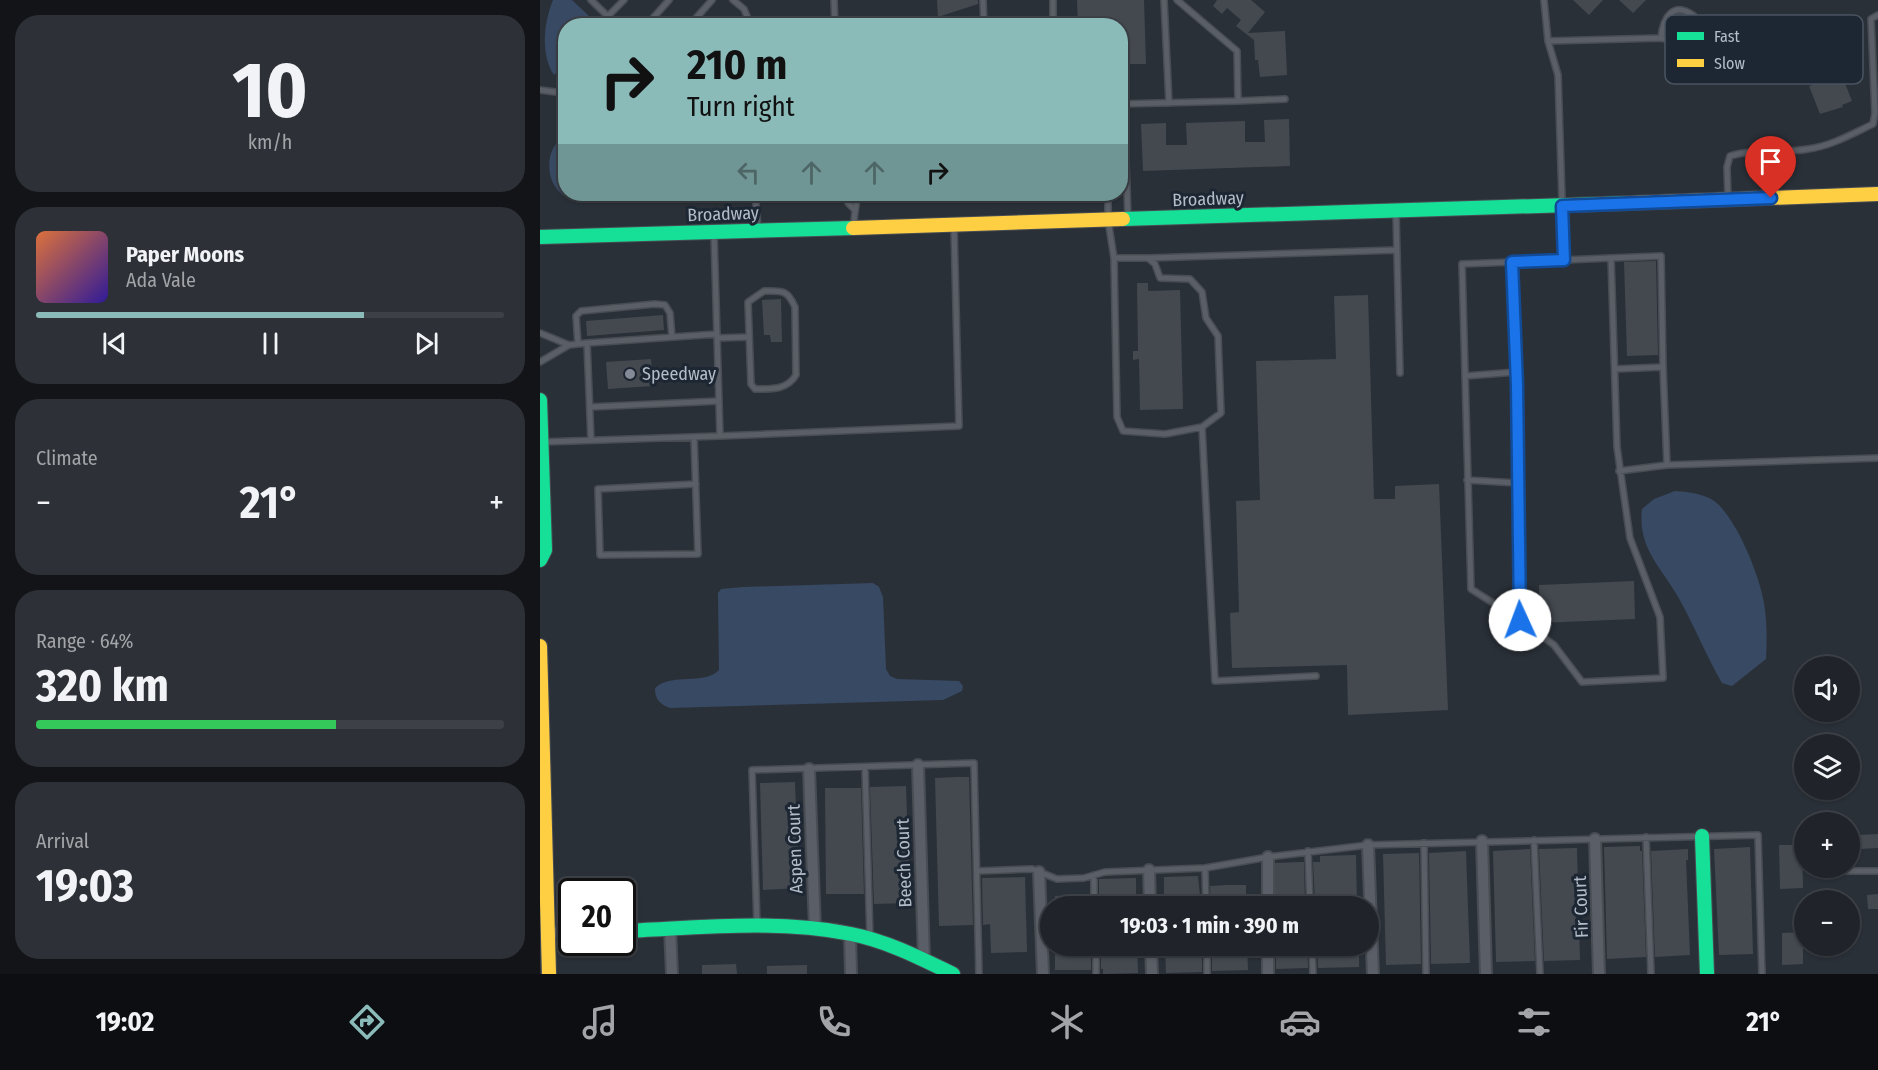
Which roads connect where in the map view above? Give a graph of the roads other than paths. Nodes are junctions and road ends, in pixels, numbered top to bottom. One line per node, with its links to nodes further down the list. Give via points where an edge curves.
1 (591, 0): 15 (lane)
2 (624, 0): 15 (lane)
3 (669, 0): 18 (lane)
4 (712, 0): 19 (lane)
5 (733, 0): 16 (lane)
6 (834, 0): 20 (lane)
7 (984, 0): 21 (lane)
8 (1053, 0): 22 (lane)
9 (1164, 0): 30 (lane)
10 (1177, 0): 29 (lane, via 1237,51)
11 (1544, 0): 25 (lane)
12 (1666, 15): 13 (lane, via 1680,7)
13 (1693, 15)
14 (1878, 15): 33 (lane, via 1870,19 1873,124 1808,150 1730,156)
15 (608, 16)
16 (747, 17)
17 (1665, 17): 23 (lane)
18 (653, 18)
19 (696, 18)
20 (835, 18)
21 (984, 18)
22 (1053, 18)
23 (1662, 38): 24 (lane); 25 (lane)
24 (1665, 39)
25 (1548, 41): 39 (lane, via 1558,75)
26 (540, 90): 27 (lane)
27 (558, 92)
28 (1285, 99): 29 (lane)
29 (1239, 101): 30 (lane)
30 (1169, 103): 31 (lane)
31 (1128, 104)
32 (1878, 194): 33 (main road, Broadway)
33 (1728, 200): 39 (main road, Broadway)
34 (756, 201): 46 (lane)
35 (848, 201): 40 (lane)
36 (857, 201): 40 (lane)
37 (1108, 201): 42 (lane)
38 (1127, 201): 43 (lane)
39 (1562, 206): 41 (main road, Broadway); 53 (lane)
40 (854, 209): 45 (lane)
41 (1396, 211): 43 (main road, Broadway); 49 (lane)
42 (1108, 220): 43 (main road, Broadway); 44 (main road, Broadway); 50 (lane)
43 (1128, 220)
44 (954, 225): 45 (main road, Broadway); 72 (lane, via 959,426)
45 (854, 227): 46 (main road, Broadway)
46 (758, 231): 47 (main road, Broadway)
47 (714, 232): 48 (main road, Broadway); 56 (lane)
48 (540, 237)
49 (1397, 250): 51 (lane); 66 (lane)
50 (1114, 258): 51 (lane); 71 (lane, via 1117,417 1124,431 1165,434)
51 (1148, 258): 71 (lane, via 1155,264 1160,279 1190,279 1202,292 1206,318 1218,336 1221,413)
52 (1611, 258): 53 (lane); 63 (lane, via 1661,256); 64 (lane)
53 (1564, 260): 54 (lane)
54 (1512, 262): 65 (lane); 67 (lane, via 1462,264)
55 (540, 333): 61 (lane)
56 (717, 336): 57 (lane); 58 (lane); 69 (lane)
57 (672, 337): 59 (lane); 60 (lane, via 670,313 665,305 656,304 581,311 576,316)
58 (749, 337): 58 (lane, via 748,302 764,291 784,291 791,296 795,307 796,375 792,382 783,387 755,389 751,384)
59 (587, 343): 60 (lane); 70 (lane)
60 (578, 344): 61 (lane)
61 (569, 345): 62 (lane)
62 (540, 362)
63 (1663, 367): 64 (lane); 77 (lane)
64 (1615, 369): 78 (lane)
65 (1516, 372): 67 (lane); 80 (lane)
66 (1400, 373)
67 (1464, 376): 79 (lane)
68 (540, 400): 75 (main road)
69 (719, 400): 70 (lane); 72 (lane)
70 (590, 407): 74 (lane)
71 (1202, 427): 85 (lane, via 1215,681)
72 (720, 436): 73 (lane)
73 (694, 437): 74 (lane); 81 (lane)
74 (591, 440): 75 (lane)
75 (541, 442): 82 (main road, via 545,550)
76 (1878, 458): 77 (lane)
77 (1667, 465): 78 (lane)
78 (1620, 471): 83 (lane, via 1630,538 1660,617 1663,678 1582,681 1554,645)
79 (1467, 480): 80 (lane); 83 (lane, via 1471,590)
80 (1517, 483): 83 (lane)
81 (696, 484): 81 (lane, via 698,554 600,555 598,489)
82 (540, 560)
83 (1520, 620)
84 (540, 646): 89 (main road)
85 (1316, 676)
86 (918, 765): 87 (lane); 102 (lane, via 974,763); 125 (street, Beech Court)
87 (864, 767): 88 (lane); 119 (lane)
88 (809, 769): 112 (lane, via 752,770); 114 (street, Aspen Court)
89 (542, 783): 99 (main road)
90 (1702, 836): 91 (lane); 143 (main road); 144 (lane, via 1758,835)
91 (1646, 837): 92 (lane); 142 (lane)
92 (1595, 838): 93 (lane); 141 (street, Fir Court)
93 (1534, 840): 94 (lane); 140 (lane)
94 (1482, 841): 95 (lane); 139 (street)
95 (1424, 843): 96 (lane); 138 (lane)
96 (1368, 845): 97 (lane); 137 (street)
97 (1308, 851): 98 (lane); 111 (lane)
98 (1268, 856): 100 (lane); 110 (street)
99 (543, 862): 116 (main road)
100 (1205, 868): 101 (lane); 109 (lane)
101 (1149, 870): 106 (lane); 108 (street)
102 (977, 871): 105 (lane); 130 (lane)
103 (1860, 871): 104 (lane)
104 (1878, 871)
105 (1039, 872): 106 (lane, via 1057,879); 131 (street)
106 (1094, 875): 107 (lane)
107 (1094, 896)
108 (1150, 896)
109 (1206, 896)
110 (1268, 896)
111 (1310, 896)
112 (757, 926): 113 (main road); 114 (main road)
113 (670, 929): 115 (main road); 127 (street)
114 (815, 929): 118 (main road)
115 (636, 930)
116 (548, 933): 117 (street); 126 (main road)
117 (558, 933)
118 (850, 934): 119 (main road); 128 (street)
119 (871, 939): 125 (main road)
120 (1096, 956): 132 (lane)
121 (1151, 956): 133 (street)
122 (1207, 956): 134 (lane)
123 (1268, 956): 135 (street)
124 (1312, 956): 136 (lane)
125 (924, 960): 129 (main road)
126 (549, 974)
127 (672, 974)
128 (851, 974)
129 (953, 974)
130 (979, 974)
131 (1043, 974)
132 (1096, 974)
133 (1152, 974)
134 (1207, 974)
135 (1268, 974)
136 (1313, 974)
137 (1373, 974)
138 (1426, 974)
139 (1486, 974)
140 (1540, 974)
141 (1599, 974)
142 (1651, 974)
143 (1707, 974)
144 (1762, 974)

